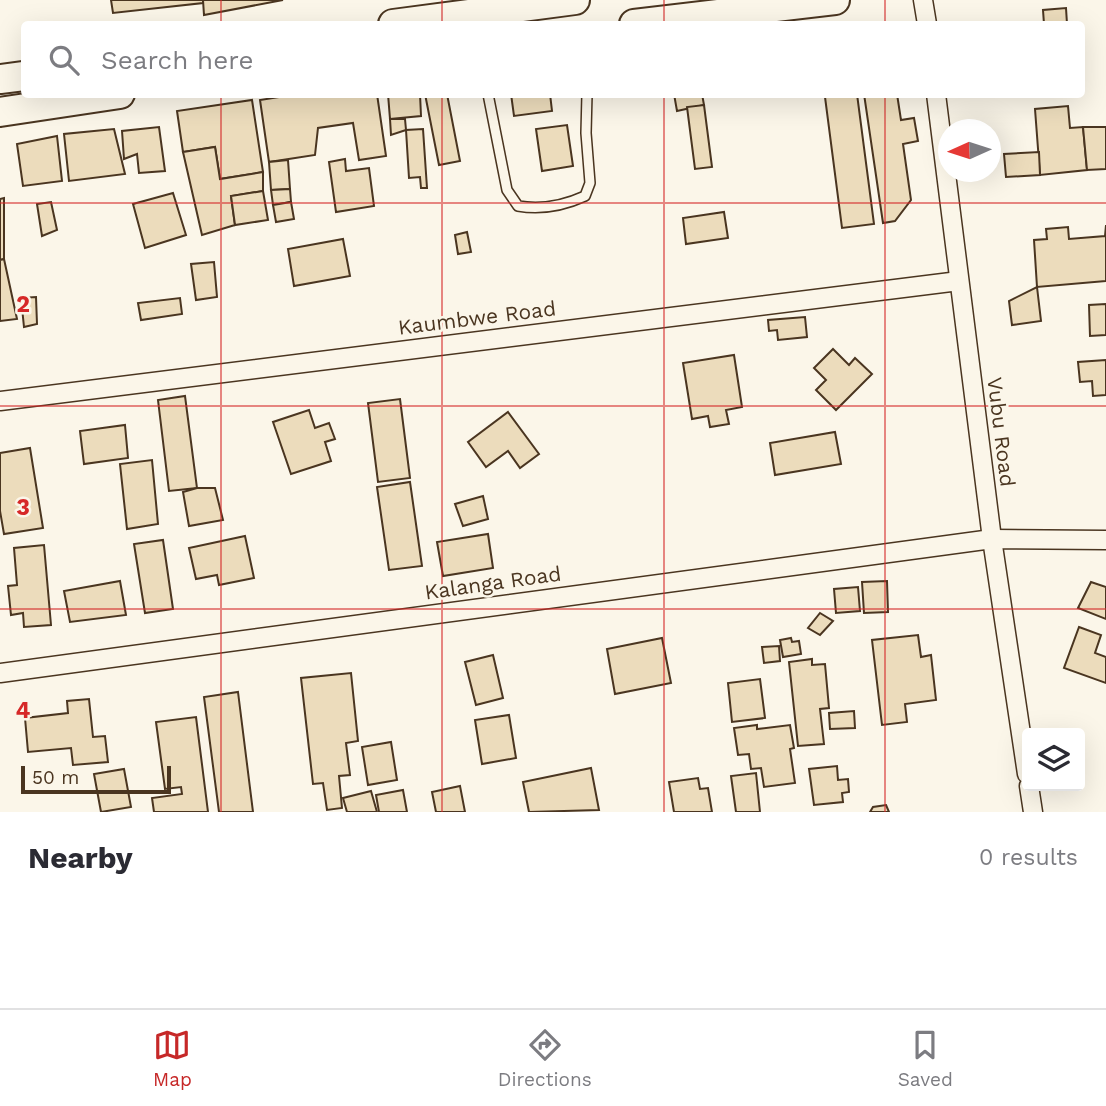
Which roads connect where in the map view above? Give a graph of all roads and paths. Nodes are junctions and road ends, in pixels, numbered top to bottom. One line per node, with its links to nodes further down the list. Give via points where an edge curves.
1 (575, 0): 4 (main road)
2 (835, 0): 5 (main road)
3 (923, 0): 6 (street)
4 (416, 21)
5 (659, 21)
6 (926, 21)
7 (21, 76): 8 (main road)
8 (0, 79)
9 (93, 98): 13 (main road)
10 (489, 98): 11 (lane, via 507,190 518,206 534,208 569,204 584,196 590,183)
11 (587, 98)
12 (937, 98): 14 (street, Vubu Road)
13 (0, 112)
14 (960, 281): 15 (street, Kaumbwe Road); 16 (street, Vubu Road)
15 (0, 401)
16 (992, 539): 17 (street, Kalanga Road); 18 (street, Kalanga Road); 19 (street, Vubu Road)
17 (1106, 540)
18 (0, 673)
19 (1022, 740)
20 (1030, 791): 21 (street)
21 (1033, 812)

